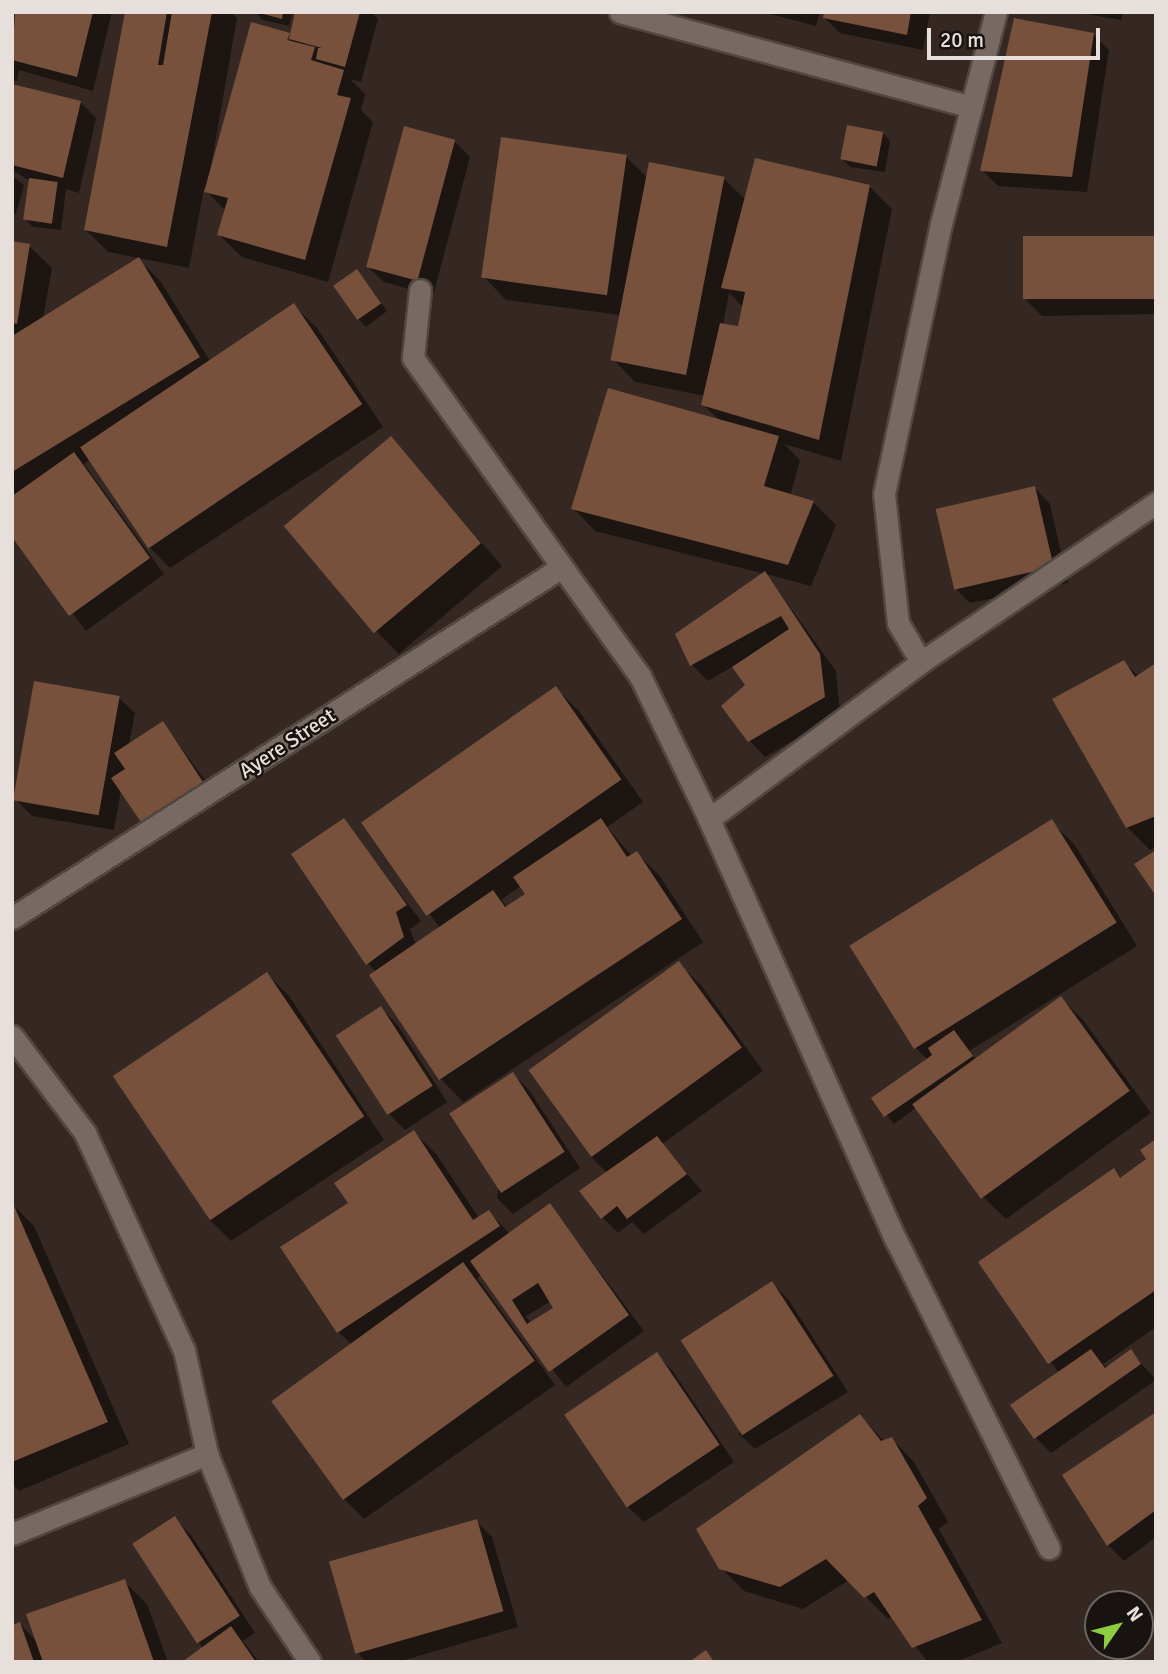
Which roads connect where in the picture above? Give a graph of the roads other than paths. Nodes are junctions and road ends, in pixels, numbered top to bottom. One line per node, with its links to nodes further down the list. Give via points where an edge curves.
1 (620, 12): 3 (street)
2 (996, 12): 3 (street)
3 (971, 107): 7 (street, via 941,224 884,494 898,623)
4 (420, 290): 6 (street, via 413,358)
5 (1156, 503): 7 (street)
6 (562, 567): 8 (street, via 640,676); 9 (street, Ayere Street)
7 (921, 662): 8 (street)
8 (709, 818): 13 (street, via 896,1240)
9 (12, 918)
10 (12, 1036): 11 (street, via 85,1133 184,1350)
11 (207, 1454): 12 (street); 14 (street, via 260,1587)
12 (12, 1534)
13 (1049, 1548)
14 (310, 1662)

